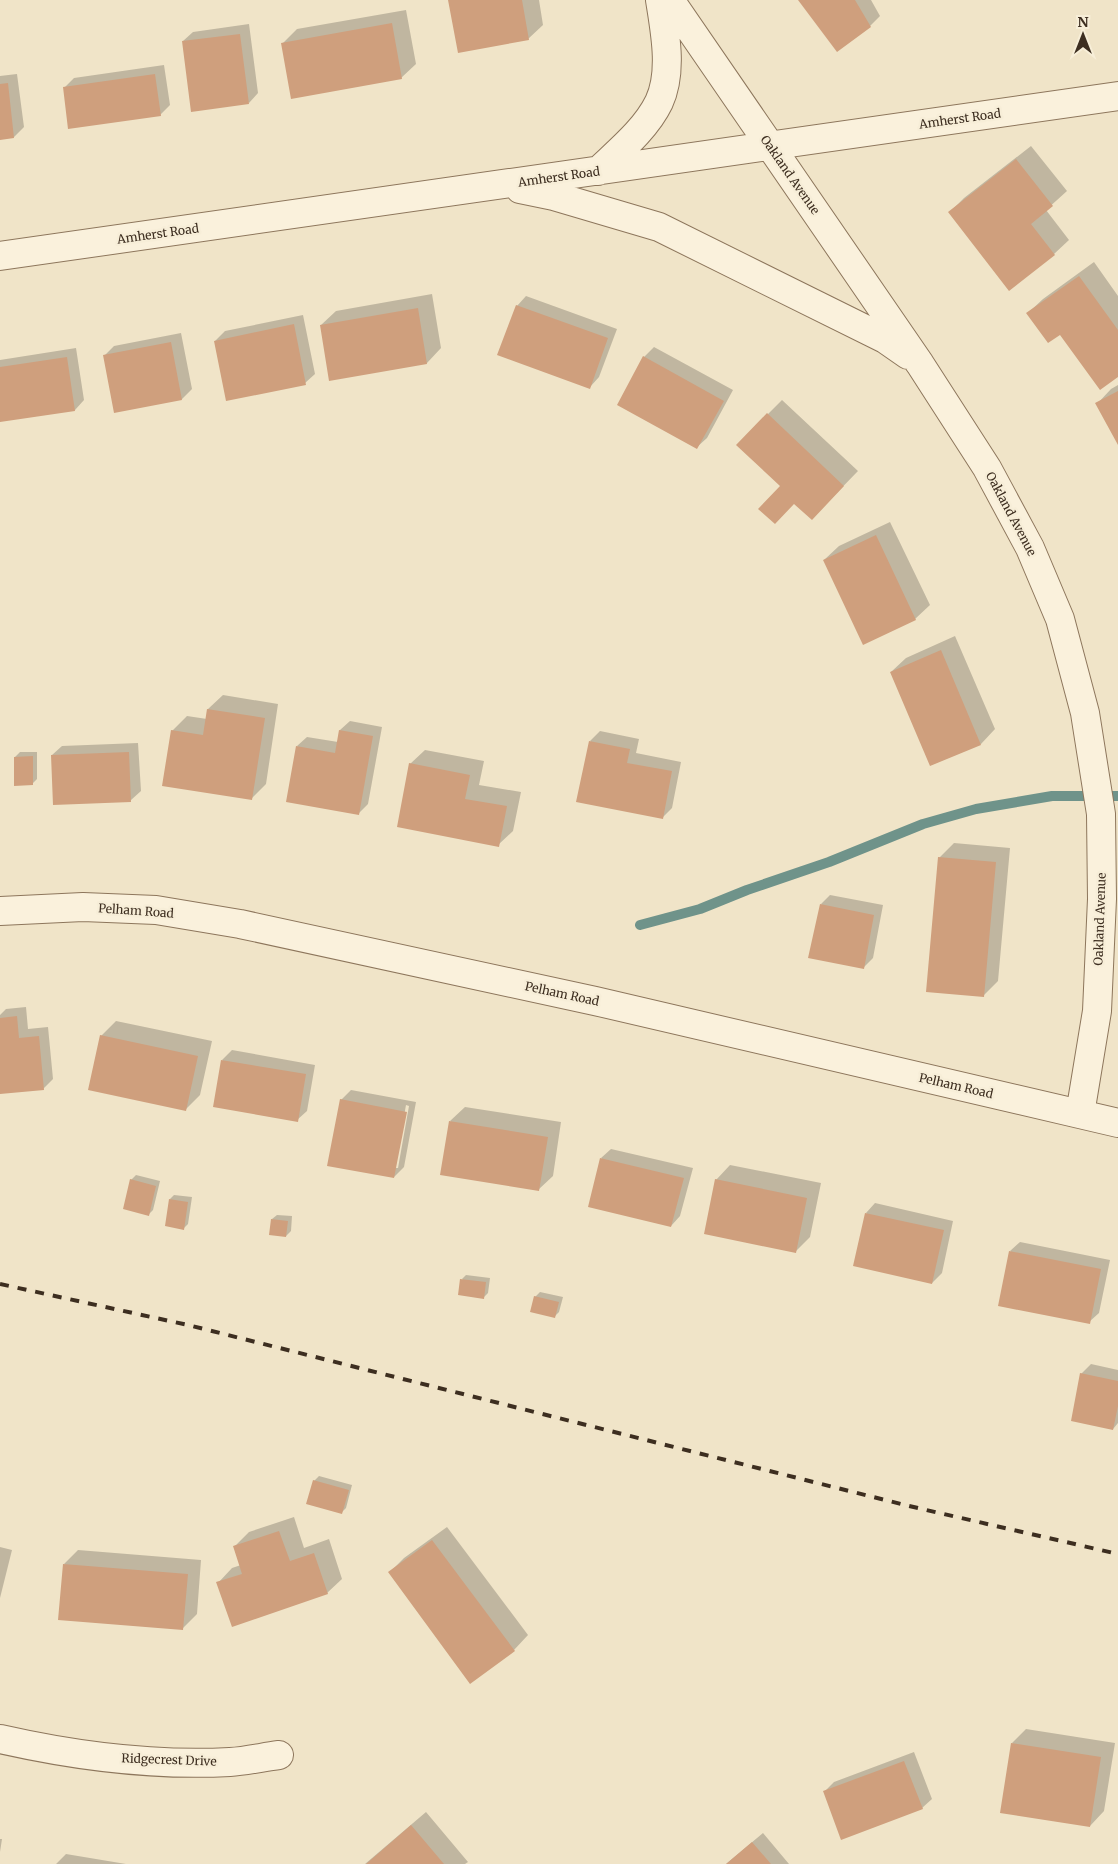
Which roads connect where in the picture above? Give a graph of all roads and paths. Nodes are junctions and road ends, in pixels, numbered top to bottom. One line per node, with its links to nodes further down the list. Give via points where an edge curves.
1 (660, 0): 5 (street, via 666,75 659,102 644,124)
2 (670, 0): 4 (street, Oakland Avenue)
3 (1118, 96): 4 (street, Amherst Road)
4 (770, 147): 5 (street, Amherst Road); 8 (street, Oakland Avenue)
5 (598, 171): 6 (street, Amherst Road)
6 (498, 185): 7 (street, Amherst Road); 8 (street, via 554,196 659,227 885,339)
7 (0, 256)
8 (920, 364): 10 (street, Oakland Avenue, via 986,468 1030,548 1060,619 1085,713 1101,814 1102,899 1096,1010)
9 (0, 911): 10 (street, Pelham Road, via 83,907 156,910 240,924 595,1001)
10 (1080, 1114): 11 (street, Pelham Road)
11 (1118, 1123)
12 (0, 1739): 13 (street, Ridgecrest Drive, via 136,1761 231,1762)
13 (279, 1755)

